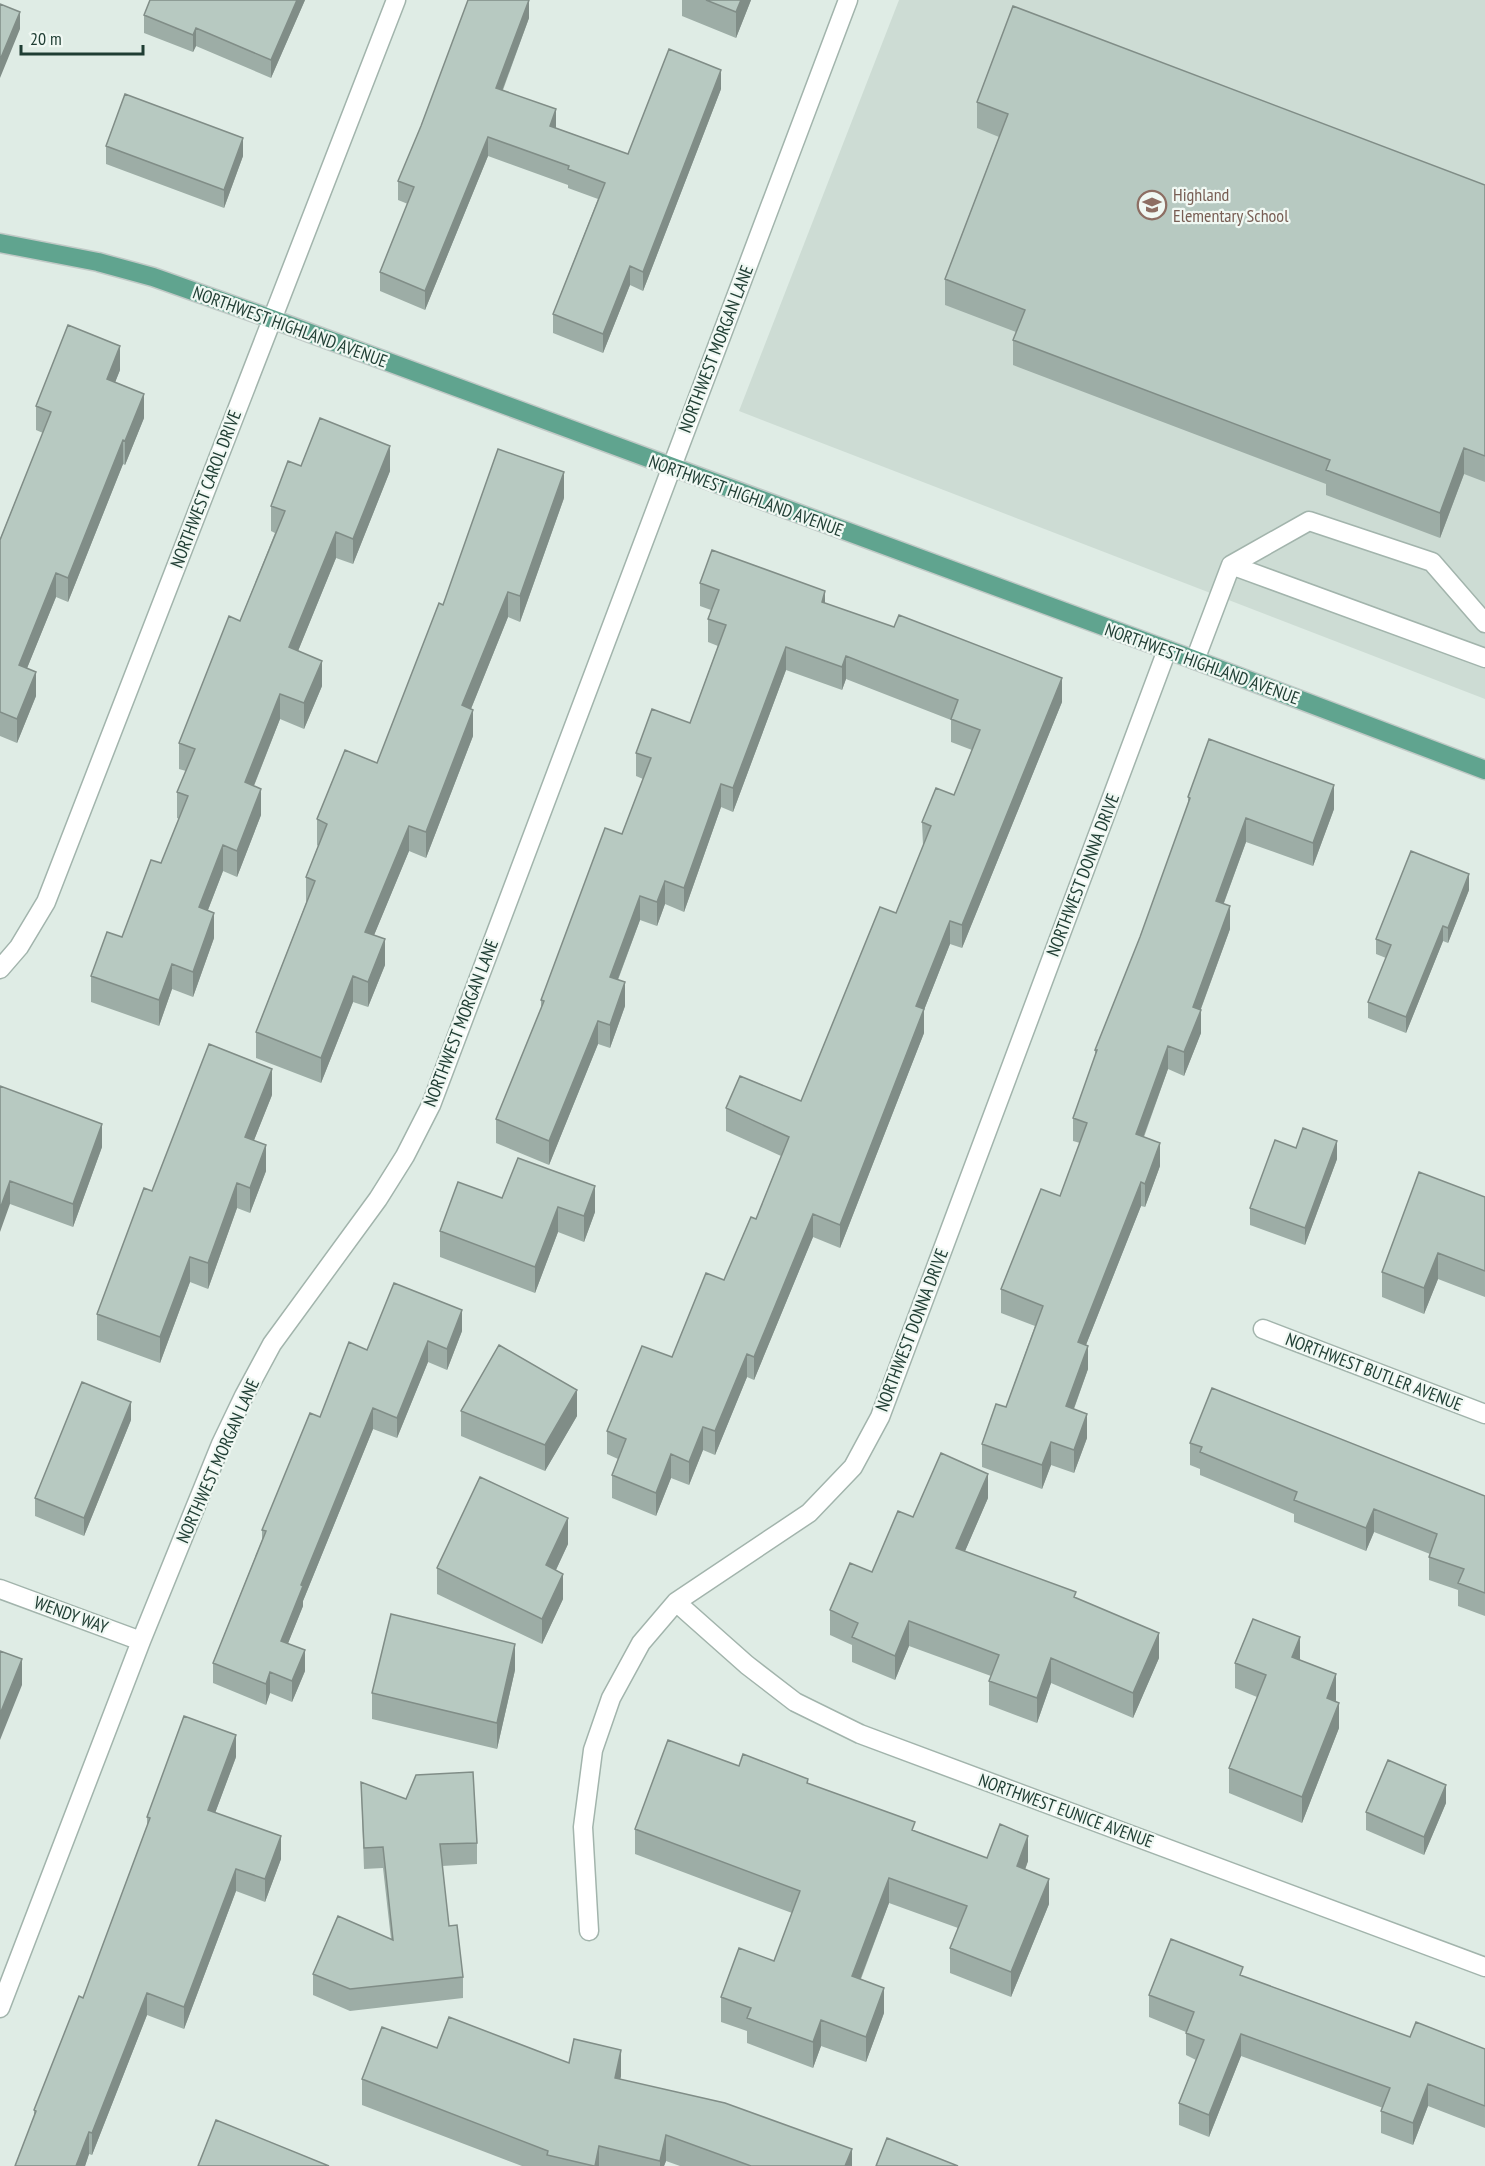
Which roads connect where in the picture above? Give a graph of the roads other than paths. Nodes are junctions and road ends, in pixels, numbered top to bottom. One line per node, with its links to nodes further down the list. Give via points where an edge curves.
1 (396, 0): 4 (street, NORTHWEST CAROL DRIVE)
2 (848, 0): 5 (street, NORTHWEST MORGAN LANE)
3 (0, 243): 4 (main road, NORTHWEST HIGHLAND AVENUE, via 98,262)
4 (272, 319): 5 (main road, NORTHWEST HIGHLAND AVENUE); 12 (street, NORTHWEST CAROL DRIVE, via 46,902 19,947)
5 (670, 468): 8 (main road, NORTHWEST HIGHLAND AVENUE); 17 (street, NORTHWEST MORGAN LANE, via 431,1105 383,1191 272,1344 221,1444)
6 (1231, 565): 7 (street, via 1309,521 1432,562); 9 (street); 10 (street)
7 (1485, 623)
8 (1167, 650): 10 (main road, NORTHWEST HIGHLAND AVENUE); 16 (street, NORTHWEST DONNA DRIVE, via 880,1417 853,1467 809,1513)
9 (1485, 658)
10 (1195, 660): 11 (main road, NORTHWEST HIGHLAND AVENUE)
11 (1485, 770)
12 (0, 969)
13 (1263, 1329): 14 (street, NORTHWEST BUTLER AVENUE)
14 (1485, 1414)
15 (0, 1589): 17 (street, WENDY WAY)
16 (676, 1602): 18 (street, NORTHWEST DONNA DRIVE, via 641,1643 611,1698 593,1750 583,1827); 19 (street, NORTHWEST EUNICE AVENUE, via 795,1702 860,1734)
17 (141, 1641): 20 (street, NORTHWEST MORGAN LANE)
18 (589, 1931)
19 (1485, 1967)
20 (0, 2008)

